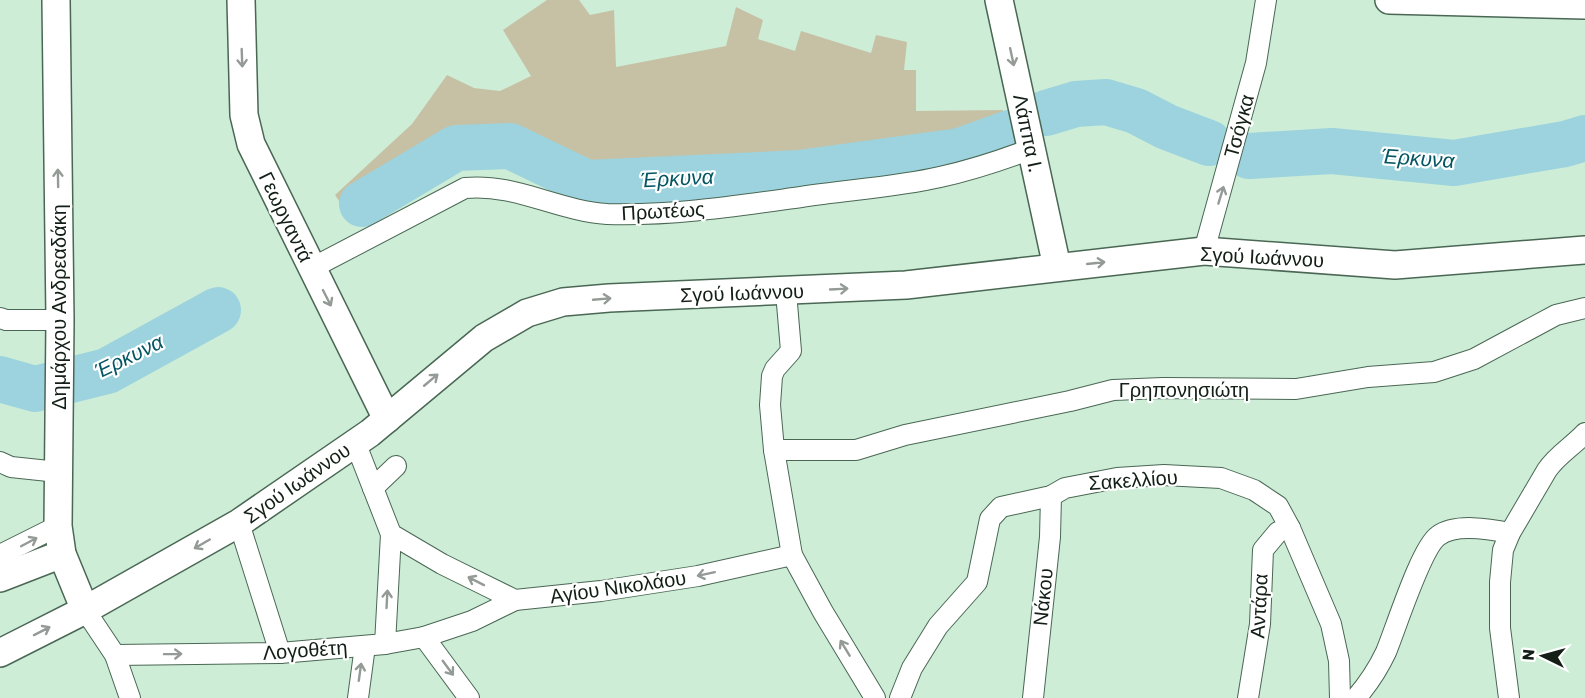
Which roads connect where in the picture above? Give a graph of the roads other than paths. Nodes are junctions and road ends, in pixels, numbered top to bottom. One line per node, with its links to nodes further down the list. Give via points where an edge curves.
1 (56, 0): 16 (main road, Δημάρχου Ανδρεαδάκη, one-way to 1)
2 (241, 0): 12 (main road, Γεωργαντά, one-way to 12, via 244,115 251,144)
3 (999, 0): 8 (main road, Λάππα Ι., one-way to 8)
4 (1266, 0): 10 (street, Τσόγκα, one-way to 4, via 1256,63)
5 (1389, 0): 6 (main road)
6 (1514, 2): 7 (main road)
7 (1585, 5)
8 (1031, 148): 11 (main road, Λάππα Ι.); 12 (street, Πρωτέως, via 994,163 939,177 691,212 587,213 510,190 465,188)
9 (1585, 250): 10 (main road, Σγού Ιωάννου, via 1395,266)
10 (1204, 251): 11 (main road, Σγού Ιωάννου, one-way to 10)
11 (1056, 267): 13 (main road, Σγού Ιωάννου, one-way to 11, via 906,285)
12 (312, 268): 17 (main road, Γεωργαντά, one-way to 17)
13 (786, 292): 17 (main road, Σγού Ιωάννου, one-way to 13, via 484,338 526,313 562,302 609,298); 20 (street, via 791,351 772,376)
14 (1585, 308): 20 (street, Γρηπονησιώτη, via 1556,315 1474,359 1434,372 1368,377 1296,389 1113,390 905,435 856,450)
15 (0, 318): 16 (street)
16 (60, 320): 23 (main road, Δημάρχου Ανδρεαδάκη)
17 (387, 419): 19 (main road, Σγού Ιωάννου)
18 (1585, 433): 29 (street, via 1553,462)
19 (356, 442): 24 (street); 26 (main road, Σγού Ιωάννου)
20 (774, 450): 33 (street)
21 (0, 462): 23 (street, via 11,467)
22 (396, 466): 24 (street)
23 (58, 472): 27 (main road, Δημάρχου Ανδρεαδάκη)
24 (373, 488): 30 (street)
25 (1052, 496): 28 (street, Σακελλίου, via 1065,488 1117,478 1221,478 1254,490 1278,506); 47 (street, Σακελλίου, via 994,512 977,582 938,626 912,668); 48 (street, Νάκου)
26 (239, 523): 36 (main road, Σγού Ιωάννου, one-way to 36); 41 (street)
27 (58, 526): 31 (main road, Δημάρχου Ανδρεαδάκη); 32 (street, one-way to 27)
28 (1290, 528): 49 (street, Αντάρα, via 1278,532 1263,549 1260,624); 50 (street, Σακελλίου, via 1331,624 1339,661)
29 (1510, 532): 51 (street, via 1466,528 1439,534 1432,541 1385,654); 52 (street, via 1503,550 1500,582 1500,628)
30 (391, 534): 35 (street, one-way to 30); 38 (street, one-way to 30)
31 (62, 554): 34 (main road); 36 (main road, Δημάρχου Ανδρεαδάκη)
32 (0, 555)
33 (792, 555): 35 (street, Αγίου Νικολάου, one-way to 35, via 698,576); 46 (street, one-way to 33)
34 (0, 578)
35 (515, 600): 37 (street, Λογοθέτη, via 472,621)
36 (85, 610): 40 (main road, Σγού Ιωάννου, one-way to 36); 42 (street)
37 (424, 637): 38 (street, Λογοθέτη); 45 (street, one-way to 45)
38 (385, 645): 39 (street, Λογοθέτη)
39 (364, 646): 41 (street, Λογοθέτη); 44 (street, one-way to 39)
40 (0, 652)
41 (280, 653): 42 (street, Λογοθέτη, one-way to 41)
42 (115, 655): 43 (street)
43 (130, 698)
44 (358, 698)
45 (470, 698)
46 (875, 698)
47 (900, 698)
48 (1033, 698)
49 (1248, 698)
50 (1340, 698)
51 (1356, 698)
52 (1509, 698)

